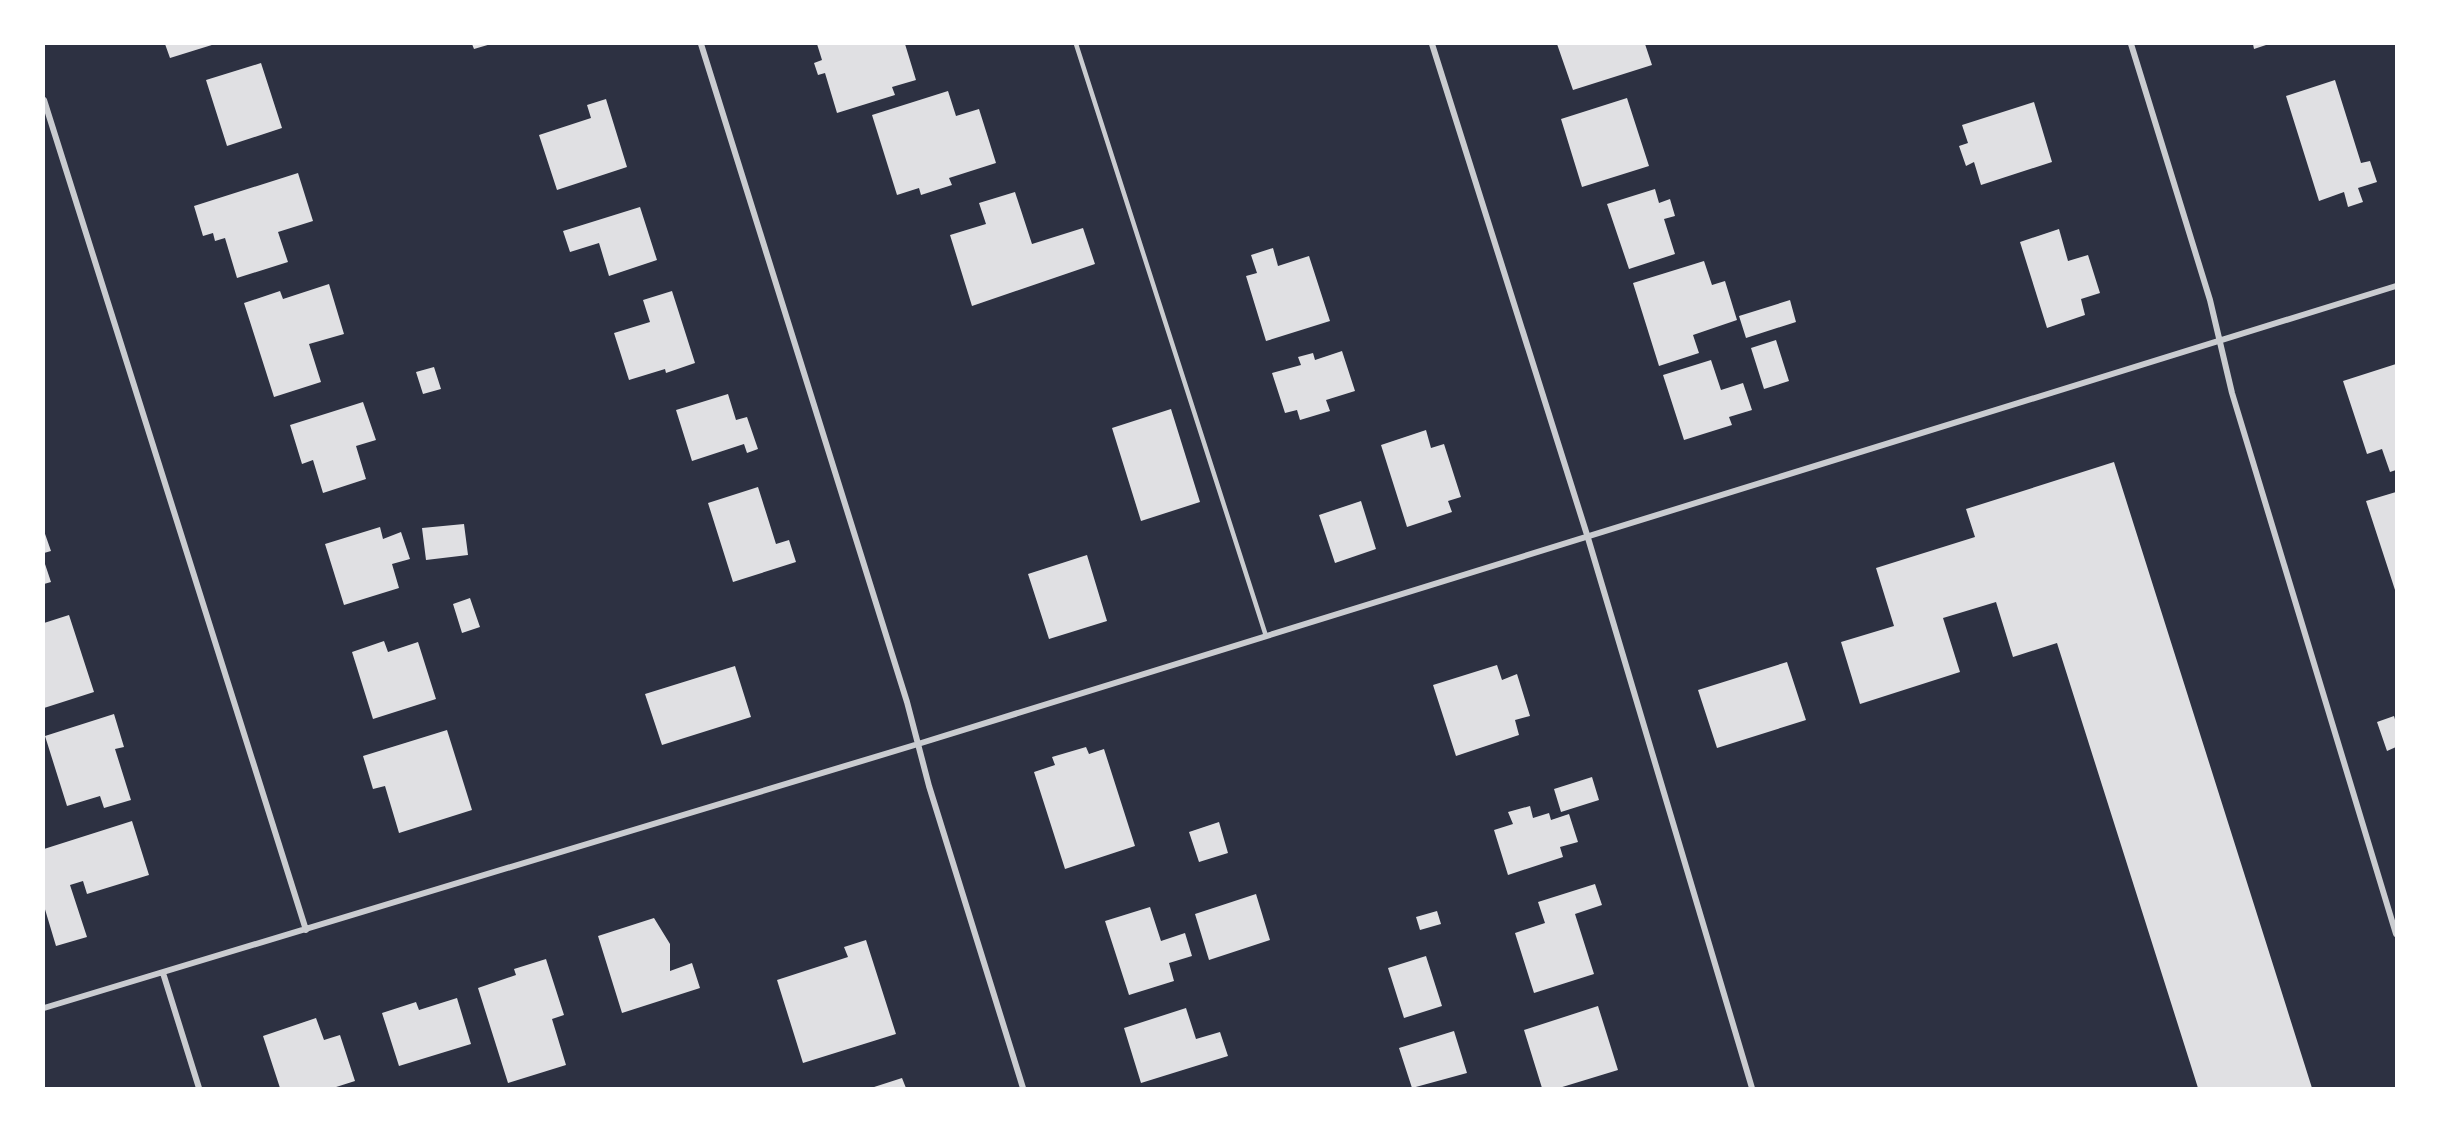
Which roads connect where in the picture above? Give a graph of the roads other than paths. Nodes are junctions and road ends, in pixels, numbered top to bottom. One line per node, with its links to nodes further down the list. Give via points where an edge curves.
1 (701, 44): 10 (street)
2 (1076, 44): 9 (lane)
3 (1432, 44): 8 (street)
4 (2131, 44): 7 (street)
5 (44, 100): 11 (street)
6 (2397, 286): 7 (street)
7 (2220, 341): 8 (street); 12 (street, via 2232,393)
8 (1588, 538): 9 (street); 17 (street)
9 (1266, 636): 10 (street)
10 (918, 744): 11 (street); 16 (street)
11 (306, 930): 13 (street)
12 (2397, 934)
13 (163, 973): 14 (street); 15 (street)
14 (44, 1008)
15 (199, 1089)
16 (1023, 1089)
17 (1752, 1089)

